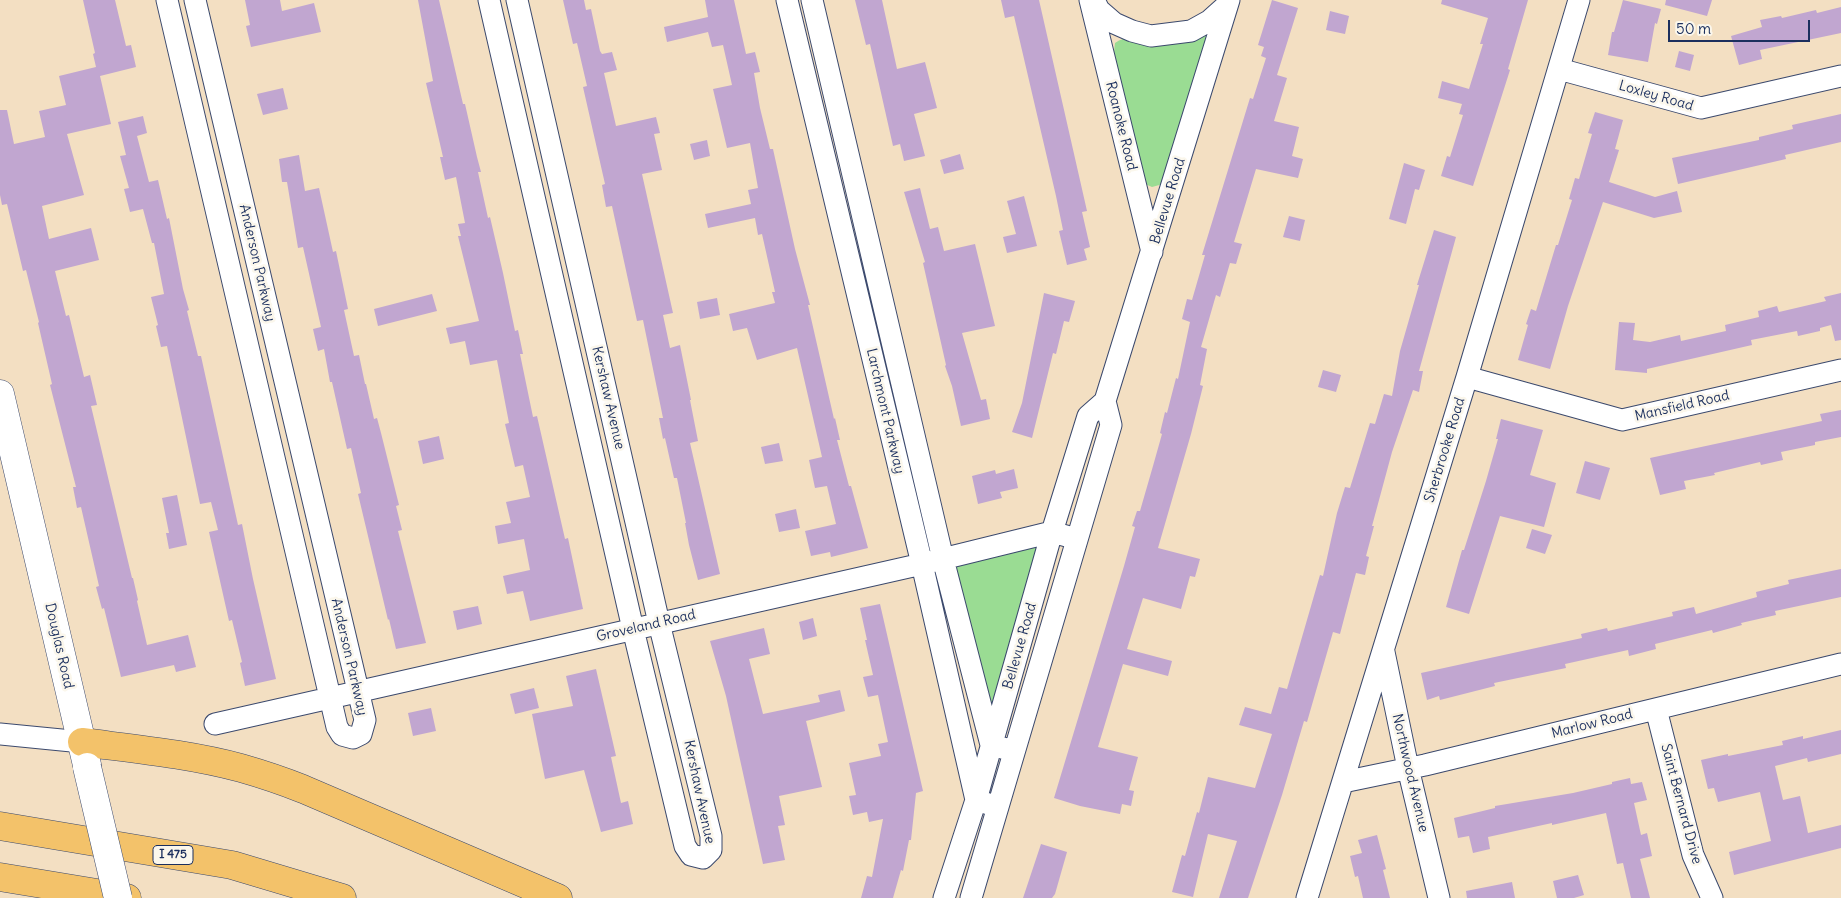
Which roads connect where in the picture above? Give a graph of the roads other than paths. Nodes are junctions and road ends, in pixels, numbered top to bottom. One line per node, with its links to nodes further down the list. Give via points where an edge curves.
1 (167, 0): 26 (street, Anderson Parkway)
2 (195, 0): 25 (street, Anderson Parkway)
3 (489, 0): 22 (street, Kershaw Avenue)
4 (517, 0): 21 (street, Kershaw Avenue)
5 (786, 0): 20 (street, Larchmont Parkway)
6 (812, 0): 19 (street, Larchmont Parkway)
7 (1092, 0): 9 (street, Roanoke Road, via 1098,10 1114,23 1151,36 1191,30 1209,21); 12 (street, Roanoke Road)
8 (1579, 0): 10 (street, Sherbrooke Road)
9 (1228, 3): 12 (street, Bellevue Road)
10 (1559, 68): 11 (street, Loxley Road, via 1701,108); 14 (street, Sherbrooke Road)
11 (1841, 76)
12 (1152, 252): 16 (street, Bellevue Road)
13 (1841, 370): 14 (street, Mansfield Road, via 1622,420)
14 (1467, 378): 23 (street, Sherbrooke Road)
15 (0, 394): 32 (street, Douglas Road)
16 (1105, 401): 17 (street, Bellevue Road, via 1088,416); 18 (street, Bellevue Road, via 1111,425)
17 (1052, 532): 18 (street, Groveland Road); 19 (street, Groveland Road); 30 (street, Bellevue Road)
18 (1077, 539): 31 (street, Bellevue Road)
19 (943, 559): 20 (street, Groveland Road); 30 (street, Larchmont Parkway)
20 (922, 564): 21 (street, Groveland Road); 35 (street, Larchmont Parkway)
21 (659, 624): 22 (street, Groveland Road); 22 (street, Kershaw Avenue, via 711,836 711,850 702,858 691,855 685,846)
22 (633, 629): 25 (street, Groveland Road)
23 (1383, 648): 33 (street, Northwood Avenue); 34 (street, Sherbrooke Road)
24 (1841, 664): 27 (street, Marlow Road)
25 (358, 691): 26 (street, Groveland Road); 26 (street, Anderson Parkway, via 365,720 361,734 353,738 342,735 337,727)
26 (330, 697): 28 (street, Groveland Road)
27 (1656, 709): 33 (street, Marlow Road); 47 (street, Saint Bernard Drive, via 1693,855)
28 (215, 724)
29 (0, 734): 32 (street)
30 (991, 746): 31 (street); 35 (street, Bellevue Road)
31 (1014, 751): 36 (street, Bellevue Road)
32 (84, 755): 39 (street, Douglas Road, bridge); 42 (highway, via 192,757 274,778)
33 (1408, 768): 34 (street, Marlow Road); 46 (street, Northwood Avenue)
34 (1342, 782): 45 (street, Sherbrooke Road)
35 (976, 800): 36 (street); 43 (street, Bellevue Road)
36 (998, 807): 44 (street, Bellevue Road)
37 (0, 826): 41 (highway, I 475, via 232,865)
38 (0, 877): 40 (highway)
39 (118, 898)
40 (127, 898)
41 (342, 898)
42 (558, 898)
43 (944, 898)
44 (971, 898)
45 (1307, 898)
46 (1438, 898)
47 (1712, 898)

